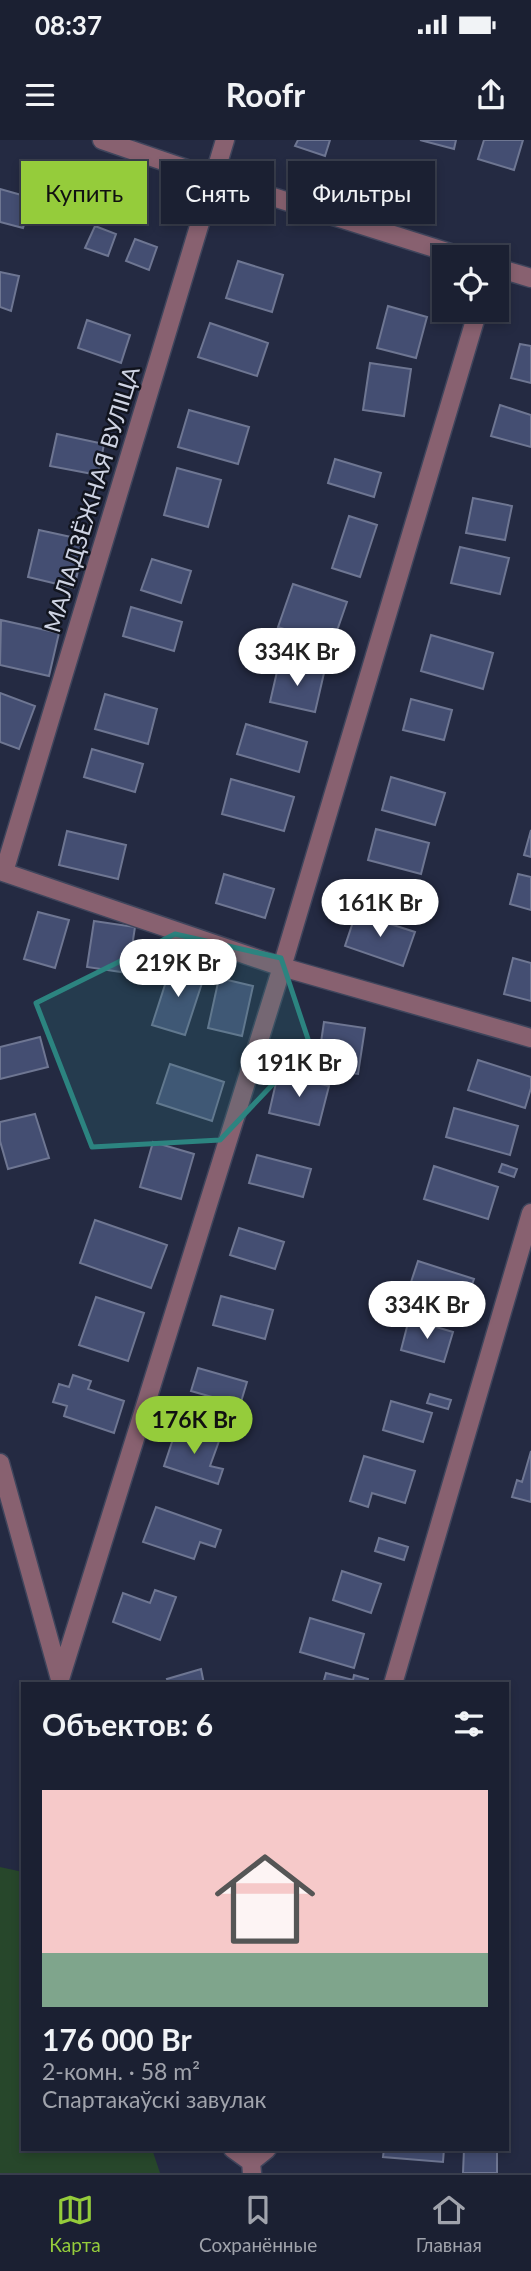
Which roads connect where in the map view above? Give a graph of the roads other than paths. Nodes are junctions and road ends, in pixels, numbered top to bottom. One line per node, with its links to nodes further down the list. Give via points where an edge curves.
1 (102, 140): 3 (street)
2 (225, 140): 4 (street, МАЛАДЗЁЖНАЯ ВУЛІЦА)
3 (163, 161)
4 (218, 161)
5 (274, 197): 7 (street)
6 (199, 224): 11 (street, МАЛАДЗЁЖНАЯ ВУЛІЦА)
7 (432, 247)
8 (509, 272): 9 (street)
9 (531, 278)
10 (474, 322): 12 (street)
11 (2, 872): 12 (street)
12 (282, 967): 13 (street); 16 (street)
13 (531, 1038)
14 (531, 1213): 17 (street)
15 (0, 1463): 16 (street)
16 (60, 1681)
17 (394, 1682)
18 (235, 2151): 20 (street)
19 (265, 2151): 20 (street)
20 (251, 2167)

